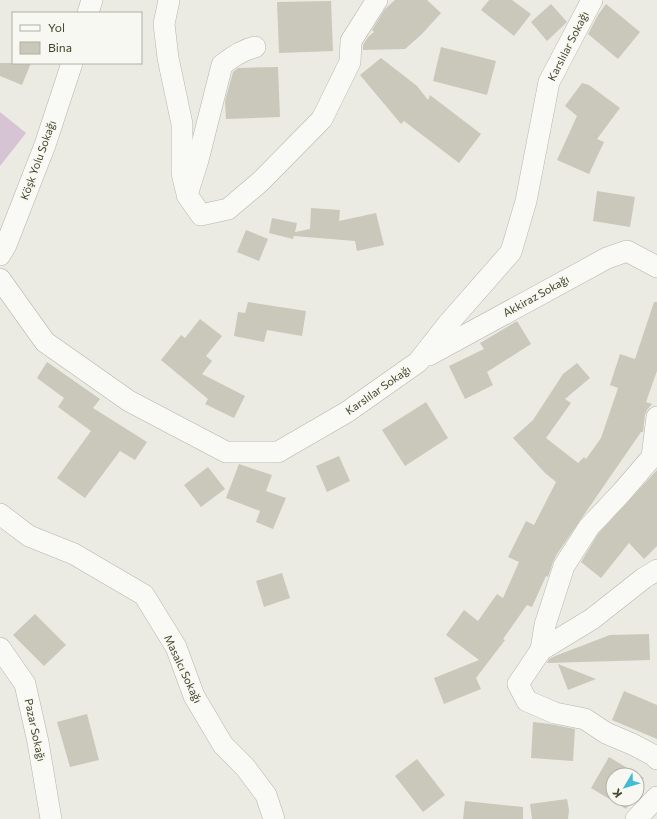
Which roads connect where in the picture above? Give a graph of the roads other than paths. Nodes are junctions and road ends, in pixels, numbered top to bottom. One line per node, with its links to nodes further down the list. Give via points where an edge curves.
1 (92, 0): 5 (street)
2 (169, 0): 8 (street, via 164,24 168,58 182,124 182,173)
3 (377, 0): 8 (street, via 351,41 350,62 322,119 260,182 228,209 200,214)
4 (592, 0): 12 (street, Karslılar Sokağı, via 549,82 526,201 511,252)
5 (88, 12)
6 (254, 47): 8 (street, via 240,52 222,65)
7 (72, 64): 9 (street, Köşk Yolu Sokağı, via 45,145)
8 (187, 195)
9 (0, 255)
10 (657, 267): 12 (street, Akkiraz Sokağı, via 627,251 607,258)
11 (0, 279): 12 (street, Karslılar Sokağı, via 45,342 129,401 226,452 278,452 347,412)
12 (418, 362)
13 (657, 417): 17 (street, via 652,457 589,527 564,566 545,625)
14 (0, 514): 21 (street, Masalcı Sokağı, via 30,536 74,554 144,595 176,647 194,696 223,746 245,767 266,795)
15 (657, 570): 17 (street, via 592,619)
16 (0, 648): 20 (street, Pazar Sokağı, via 25,684)
17 (541, 650): 18 (street, via 518,684 527,701 555,713 585,719 606,733 653,755)
18 (657, 760)
19 (657, 797): 22 (street)
20 (52, 819)
21 (274, 819)
22 (636, 819)

